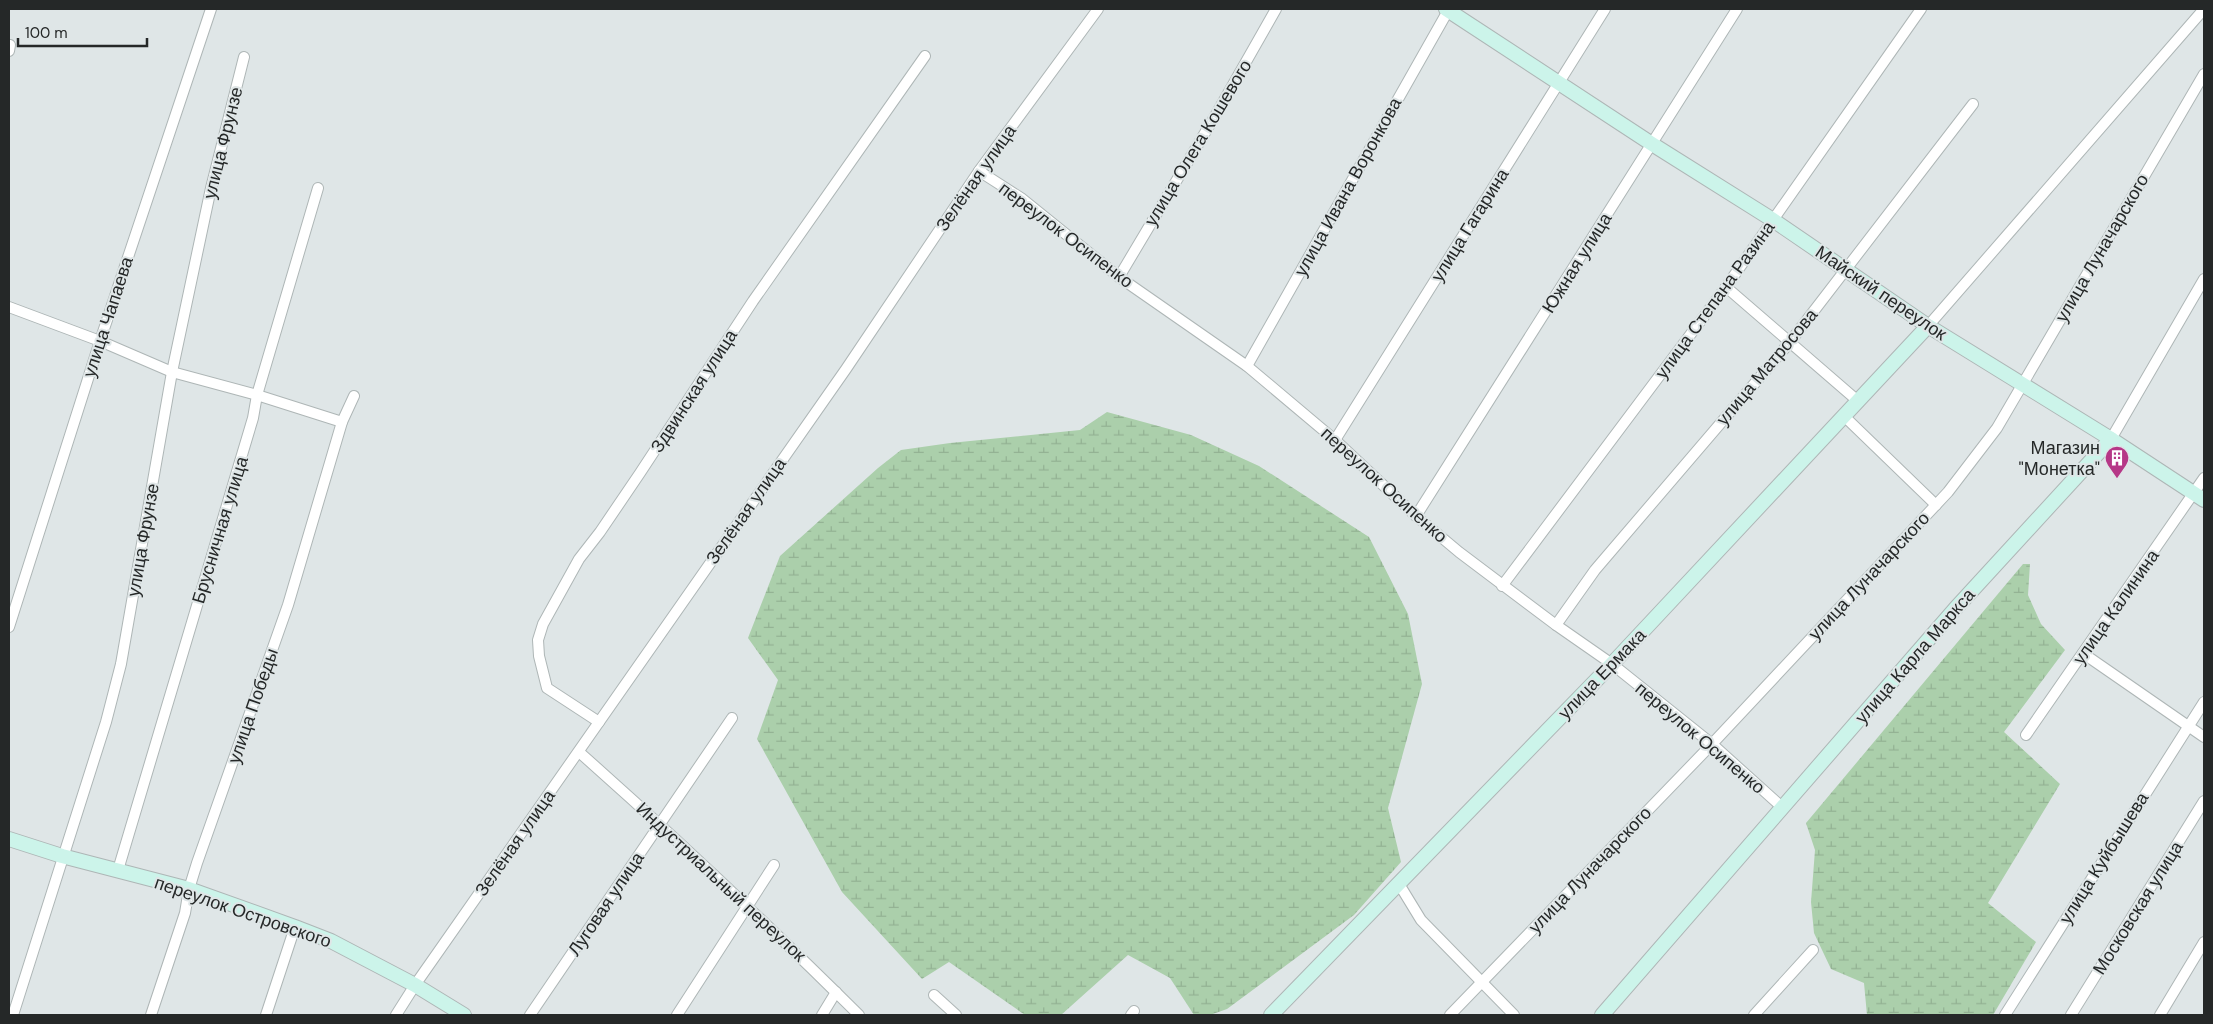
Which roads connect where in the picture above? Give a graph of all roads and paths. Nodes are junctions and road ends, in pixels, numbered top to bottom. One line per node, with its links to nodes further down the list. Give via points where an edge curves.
1 (211, 9): 24 (street, улица Чапаева)
2 (1098, 9): 15 (street, Зелёная улица)
3 (1276, 9): 19 (street, улица Олега Кошевого)
4 (1448, 9): 12 (main road, Майский переулок); 26 (street, улица Ивана Воронкова)
5 (1605, 9): 12 (street, улица Гагарина)
6 (1737, 9): 14 (street, Южная улица)
7 (1921, 9): 17 (street, улица Степана Разина)
8 (2204, 9): 23 (street)
9 (925, 56): 47 (street, Здвинская улица, via 753,301 579,559 543,624 538,640 539,656 547,688)
10 (244, 57): 27 (street, улица Фрунзе, via 211,188)
11 (2204, 74): 28 (street, улица Луначарского)
12 (1559, 83): 14 (main road, Майский переулок); 35 (street, улица Гагарина)
13 (1973, 104): 18 (street, улица Матросова)
14 (1652, 144): 17 (main road, Майский переулок); 39 (street, Южная улица)
15 (979, 171): 19 (street, переулок Осипенко, via 1021,198); 47 (street, Зелёная улица, via 835,385)
16 (318, 188): 29 (street, Брусничная улица)
17 (1774, 220): 18 (main road, Майский переулок); 21 (street, улица Степана Разина)
18 (1847, 270): 23 (main road, Майский переулок); 25 (street, улица Матросова)
19 (1119, 277): 26 (street, переулок Осипенко)
20 (2204, 280): 34 (street, улица Карла Маркса)
21 (1726, 287): 25 (street); 40 (street, улица Степана Разина)
22 (9, 307): 24 (street)
23 (1928, 326): 28 (main road, Майский переулок); 31 (main road, улица Ермака)
24 (100, 341): 27 (street); 42 (street, улица Чапаева)
25 (1790, 342): 31 (street); 41 (street, улица Матросова, via 1595,570)
26 (1247, 366): 35 (street, переулок Осипенко)
27 (172, 372): 29 (street); 57 (street, улица Фрунзе, via 121,664 106,722)
28 (2021, 384): 34 (main road, Майский переулок); 38 (street, улица Луначарского, via 1997,428)
29 (256, 395): 33 (street); 59 (street, Брусничная улица, via 254,418)
30 (354, 396): 33 (street, улица Победы)
31 (1859, 402): 32 (main road, улица Ермака)
32 (1845, 417): 38 (street); 44 (main road, улица Ермака)
33 (342, 422): 61 (street, улица Победы, via 288,605)
34 (2111, 439): 37 (main road, Майский переулок); 54 (main road, улица Карла Маркса, via 1955,609)
35 (1336, 440): 39 (street, переулок Осипенко)
36 (2204, 478): 37 (street, улица Калинина)
37 (2199, 497): 43 (street, улица Калинина)
38 (1936, 505): 51 (street, улица Луначарского)
39 (1416, 516): 40 (street, переулок Осипенко)
40 (1502, 586): 41 (street, переулок Осипенко)
41 (1556, 626): 44 (street, переулок Осипенко)
42 (9, 627)
43 (2084, 654): 48 (street); 49 (street, улица Калинина)
44 (1612, 664): 51 (street, переулок Осипенко); 60 (main road, улица Ермака)
45 (2204, 702): 48 (street, улица Куйбышева)
46 (732, 718): 55 (street, Луговая улица)
47 (599, 722): 52 (street, Зелёная улица)
48 (2187, 726): 50 (street); 85 (street, улица Куйбышева)
49 (2026, 735)
50 (2204, 737)
51 (1712, 744): 54 (street, переулок Осипенко); 66 (street, улица Луначарского)
52 (579, 752): 55 (street, Индустриальный переулок); 67 (street, Зелёная улица)
53 (2204, 801): 86 (street, Московская улица)
54 (1783, 808): 83 (main road, улица Карла Маркса)
55 (661, 824): 62 (street, Индустриальный переулок); 75 (street, Луговая улица)
56 (9, 839): 57 (main road, переулок Островского)
57 (62, 856): 59 (main road, переулок Островского); 70 (street, улица Фрунзе)
58 (774, 865): 62 (street)
59 (118, 870): 61 (main road, переулок Островского)
60 (1399, 884): 66 (street, via 1421,920); 80 (main road, улица Ермака)
61 (189, 889): 63 (main road, переулок Островского); 71 (street, улица Победы, via 185,913)
62 (748, 906): 68 (street, Индустриальный переулок); 76 (street)
63 (295, 927): 67 (main road, переулок Островского, via 331,941); 72 (street)
64 (2204, 942): 87 (street)
65 (1813, 950): 84 (street)
66 (1482, 982): 81 (street, улица Луначарского); 82 (street)
67 (415, 985): 73 (street, Зелёная улица); 74 (main road, переулок Островского)
68 (836, 992): 77 (street); 78 (street, Индустриальный переулок)
69 (934, 995): 79 (street)
70 (14, 1015)
71 (151, 1015)
72 (266, 1015)
73 (396, 1015)
74 (464, 1015)
75 (530, 1015)
76 (678, 1015)
77 (822, 1015)
78 (860, 1015)
79 (956, 1015)
80 (1271, 1015)
81 (1450, 1015)
82 (1514, 1015)
83 (1602, 1015)
84 (1754, 1015)
85 (2005, 1015)
86 (2071, 1015)
87 (2160, 1015)

